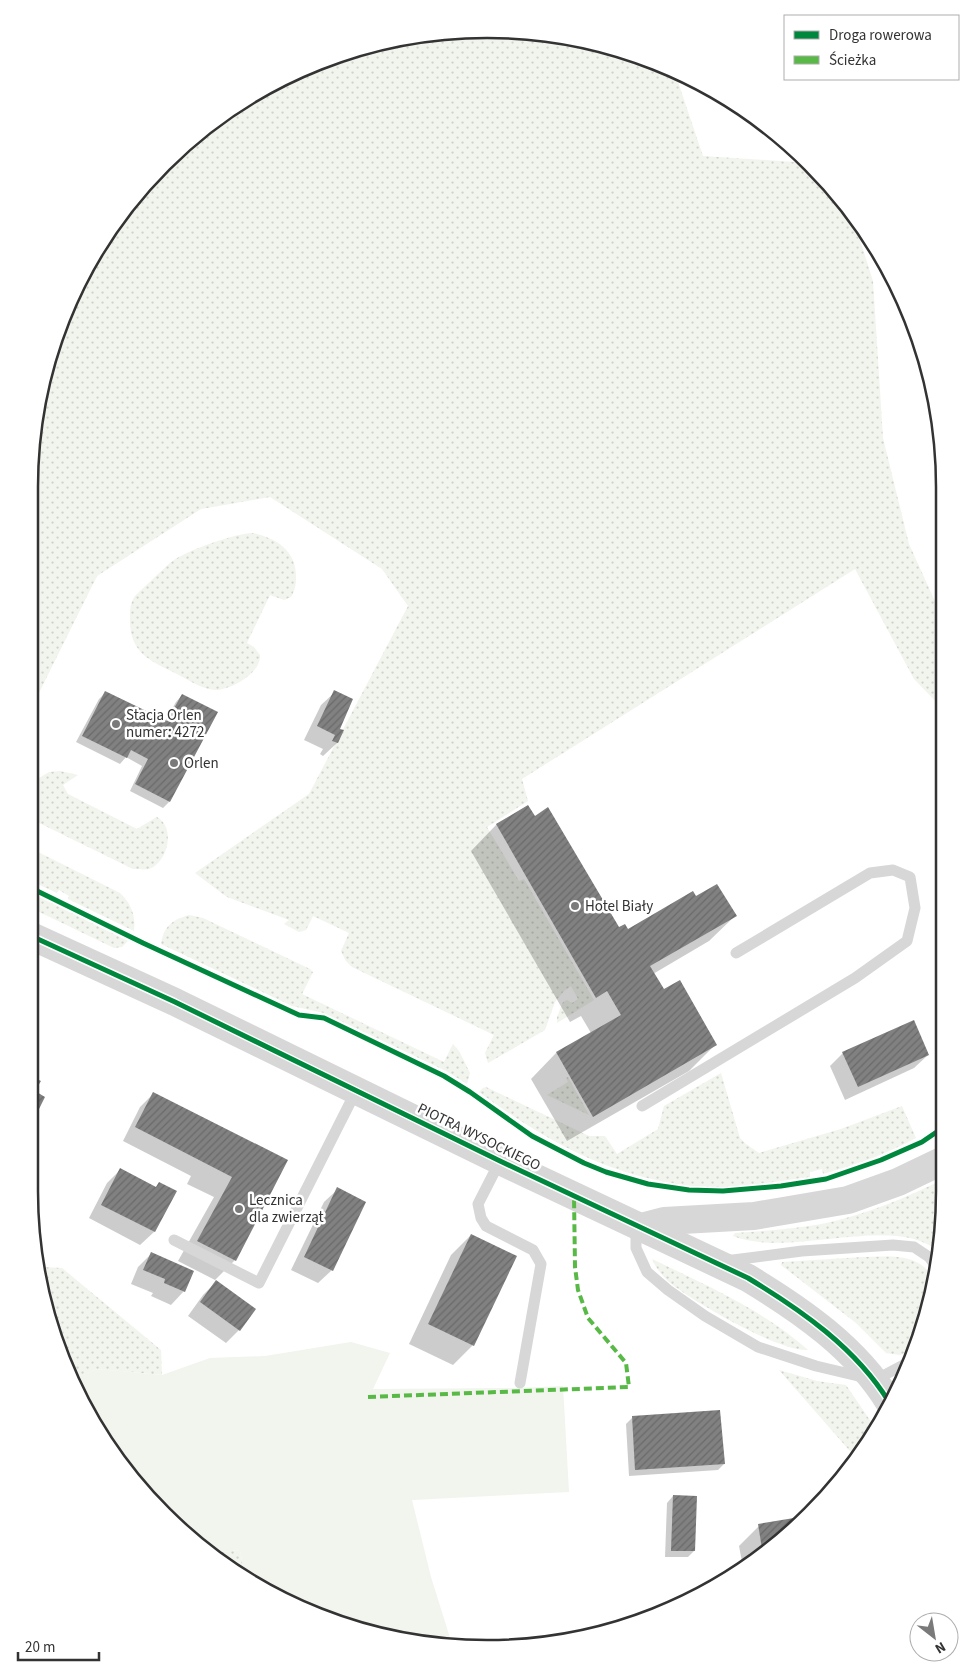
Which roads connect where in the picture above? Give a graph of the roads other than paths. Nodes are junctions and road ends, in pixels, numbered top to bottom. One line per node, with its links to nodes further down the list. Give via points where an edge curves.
1 (38, 939): 3 (street, PIOTRA WYSOCKIEGO)
2 (736, 953): 4 (lane, via 870,873 894,870 910,877 915,908 906,941 855,978)
3 (356, 1091): 5 (street, PIOTRA WYSOCKIEGO); 8 (lane, via 259,1283)
4 (642, 1106)
5 (500, 1161): 7 (street, PIOTRA WYSOCKIEGO); 12 (lane, via 478,1204 481,1218 486,1226 534,1250 541,1264)
6 (936, 1164): 7 (street, via 848,1200 754,1216 664,1221)
7 (641, 1227): 10 (street, PIOTRA WYSOCKIEGO); 13 (lane, via 636,1236 636,1248 647,1272 705,1316 758,1347)
8 (174, 1240)
9 (931, 1260): 10 (lane, via 914,1247 893,1245 802,1251)
10 (716, 1262): 13 (street, PIOTRA WYSOCKIEGO, via 772,1292 817,1324 857,1360)
11 (896, 1376): 13 (lane)
12 (520, 1383)
13 (882, 1391)

